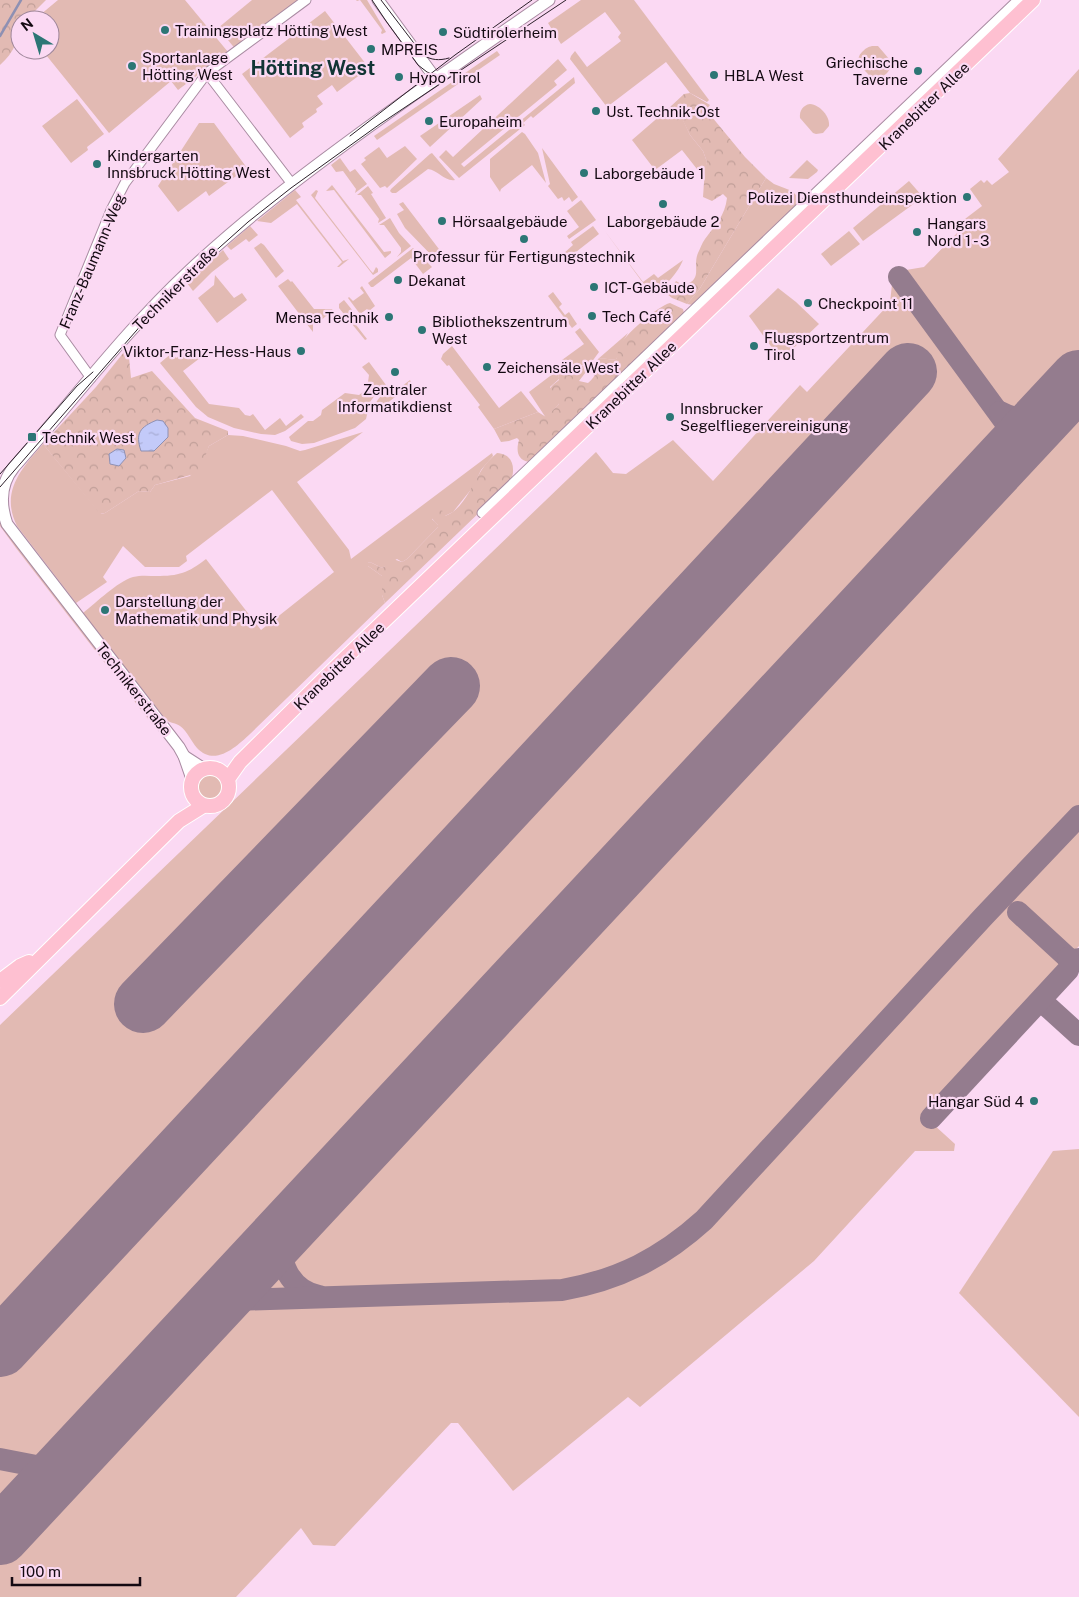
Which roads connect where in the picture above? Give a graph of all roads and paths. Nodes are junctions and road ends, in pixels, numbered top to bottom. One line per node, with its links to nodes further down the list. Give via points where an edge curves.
1 (306, 0): 7 (street, Franz-Baumann-Weg)
2 (378, 0): 8 (street)
3 (550, 0): 8 (street, Technikerstraße)
4 (1033, 0): 6 (main road, Kranebitter Allee)
5 (1040, 0): 6 (main road, Kranebitter Allee)
6 (1020, 5): 11 (street, Kranebitter Allee, via 797,210); 14 (main road, Kranebitter Allee)
7 (207, 73): 9 (street); 10 (street, Franz-Baumann-Weg, via 124,183 60,335)
8 (435, 78): 9 (street, Technikerstraße)
9 (292, 184): 10 (street, Technikerstraße, via 250,216 178,281)
10 (91, 378): 12 (street, Technikerstraße, via 10,472 1,495 2,511 10,529)
11 (482, 513)
12 (184, 756): 13 (street, Technikerstraße); 15 (street, Technikerstraße)
13 (204, 768): 14 (main road); 15 (main road)
14 (223, 775): 17 (main road, via 229,792 225,799 216,806)
15 (192, 778): 16 (main road)
16 (192, 795): 17 (main road); 18 (main road)
17 (203, 806): 18 (main road)
18 (179, 821): 19 (main road)
19 (43, 955): 20 (main road); 21 (main road)
20 (0, 981)
21 (0, 998)

